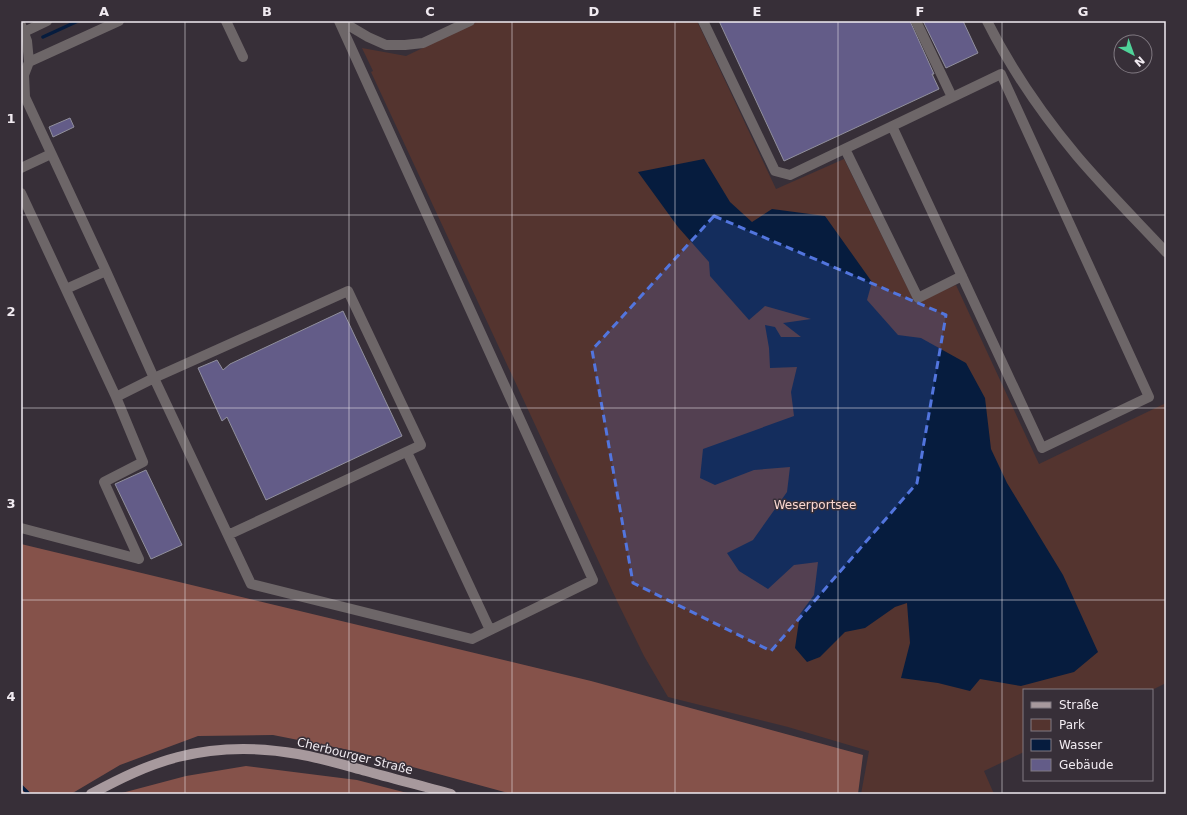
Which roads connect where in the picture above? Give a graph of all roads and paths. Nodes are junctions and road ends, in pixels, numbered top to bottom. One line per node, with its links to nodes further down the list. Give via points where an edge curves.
1 (47, 21): 9 (lane)
2 (119, 21): 11 (lane)
3 (226, 21): 10 (lane)
4 (340, 21): 5 (lane, via 386,45 405,45 423,43); 28 (lane, via 593,580)
5 (470, 21)
6 (703, 21): 15 (lane, via 775,171 790,175)
7 (916, 21): 13 (lane)
8 (987, 21): 19 (lane, via 1039,108 1077,156)
9 (23, 28): 11 (lane)
10 (243, 57)
11 (29, 62): 12 (lane)
12 (23, 75): 16 (lane, via 25,97)
13 (952, 97): 14 (lane); 21 (lane, via 1001,74 1149,397 1042,448)
14 (892, 126): 15 (lane); 21 (lane)
15 (845, 149): 21 (lane, via 918,298)
16 (51, 154): 17 (lane); 20 (lane)
17 (21, 168)
18 (21, 193): 22 (lane)
19 (1166, 252)
20 (106, 271): 22 (lane); 23 (lane)
21 (962, 276)
22 (66, 289): 24 (lane)
23 (154, 378): 24 (lane); 25 (lane, via 348,291 421,445); 27 (lane)
24 (116, 397): 26 (lane, via 143,462 104,482 139,559)
25 (407, 452): 27 (lane); 28 (lane)
26 (21, 528)
27 (228, 535): 28 (lane, via 251,584 472,639)
28 (490, 630)
29 (91, 794): 30 (main road, Cherbourger Straße, via 154,765 184,756 228,749 298,754)
30 (451, 794)

